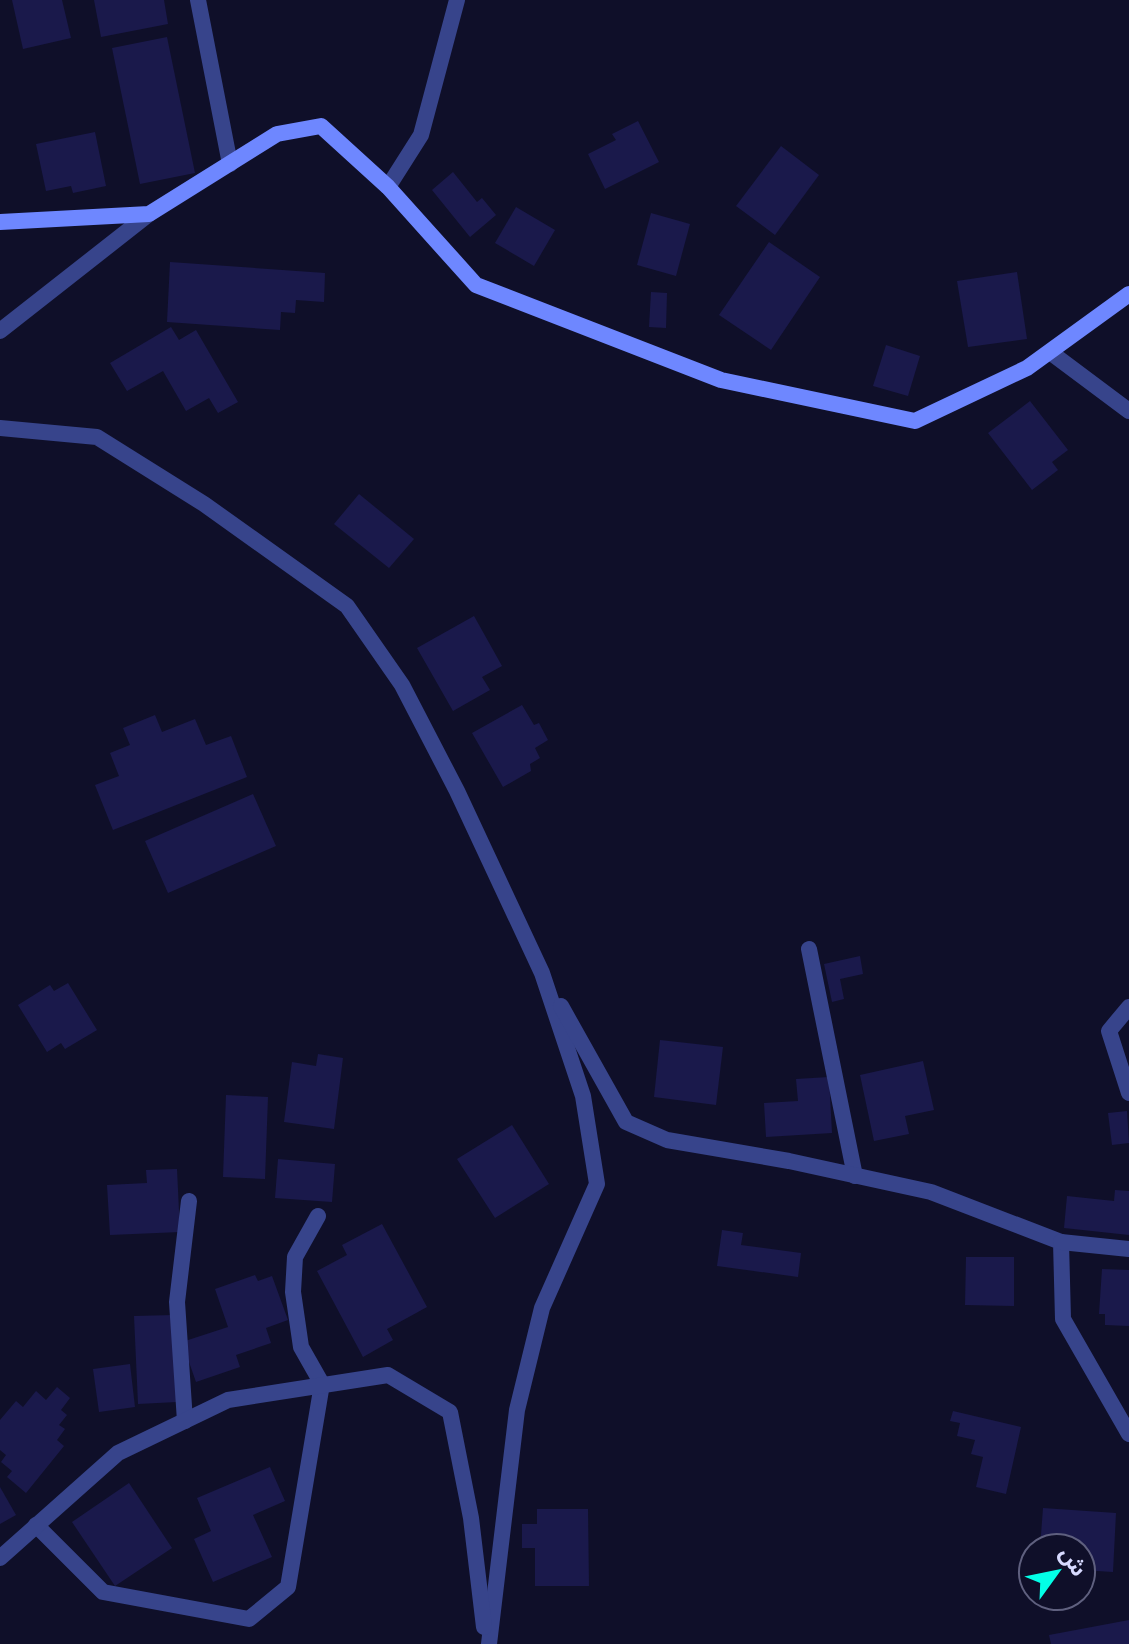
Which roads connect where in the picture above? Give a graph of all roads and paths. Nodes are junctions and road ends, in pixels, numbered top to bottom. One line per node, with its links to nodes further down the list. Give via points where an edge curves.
1 (198, 0): 3 (street)
2 (457, 0): 4 (street, via 421,135)
3 (230, 164): 4 (street, via 277,134 321,126); 5 (street)
4 (388, 187): 9 (street, via 476,285 721,380 915,421)
5 (149, 214): 6 (street); 8 (street)
6 (0, 222)
7 (1129, 294): 9 (street)
8 (0, 331)
9 (1050, 352): 10 (street)
10 (1129, 411)
11 (0, 428): 13 (street, via 97,437 204,504 347,606 402,685)
12 (809, 949): 16 (street)
13 (542, 973): 16 (street, via 626,1122 667,1140); 26 (street, via 583,1096 597,1184 542,1308 517,1410)
14 (1129, 1007): 15 (street, via 1109,1031)
15 (1129, 1093)
16 (855, 1176): 19 (street, via 931,1192)
17 (189, 1201): 22 (street, via 177,1302)
18 (318, 1216): 21 (street, via 295,1257 293,1292 301,1347)
19 (1061, 1242): 20 (street); 23 (street, via 1063,1319)
20 (1129, 1249)
21 (322, 1384): 22 (street, via 228,1400); 24 (street, via 288,1587 249,1619 103,1592); 26 (street, via 388,1375 450,1412)
22 (185, 1421): 24 (street, via 118,1453)
23 (1129, 1434)
24 (36, 1525): 25 (street)
25 (0, 1558)
26 (488, 1644)

